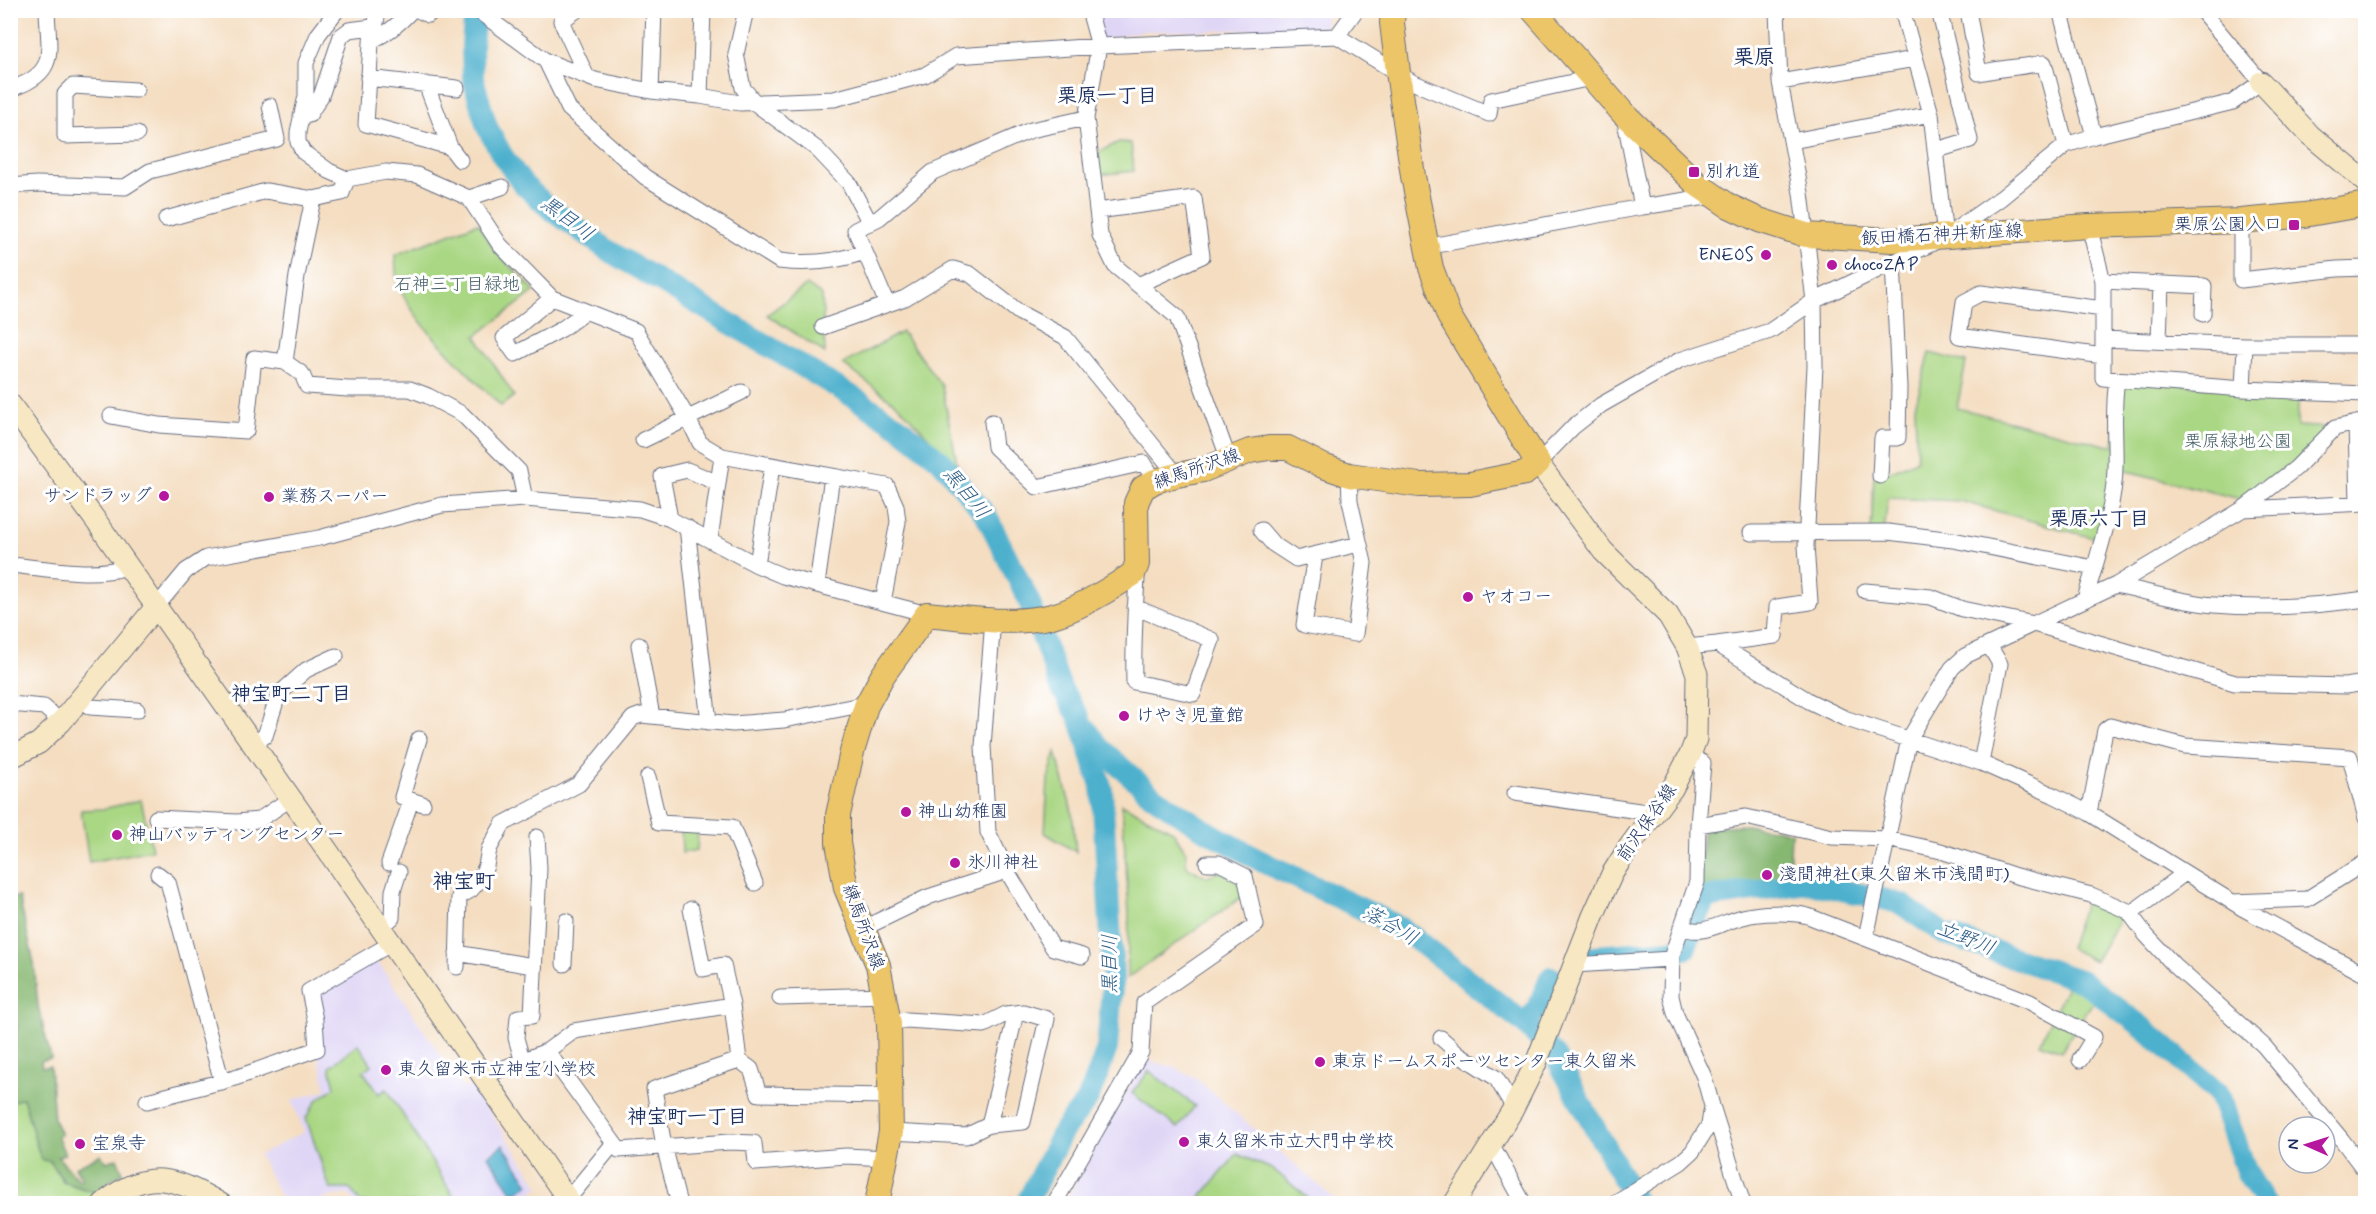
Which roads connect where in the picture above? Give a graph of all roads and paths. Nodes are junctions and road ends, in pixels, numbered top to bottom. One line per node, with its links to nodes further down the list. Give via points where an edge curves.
1 (47, 10): 34 (street, via 48,60 44,71 33,81)
2 (337, 10): 43 (street, via 318,35 306,63 306,96)
3 (378, 10): 22 (street)
4 (412, 10): 22 (street, via 381,36)
5 (418, 10): 6 (street, via 428,15)
6 (435, 10)
7 (477, 10): 26 (street)
8 (577, 10): 28 (street, via 561,21)
9 (654, 10): 37 (street)
10 (703, 10): 38 (street)
11 (746, 10): 39 (street, via 736,54 743,88)
12 (1089, 10): 24 (street)
13 (1356, 10): 23 (street)
14 (1392, 10): 27 (main road)
15 (1533, 10): 30 (main road, 飯田橋石神井新座線)
16 (1776, 10): 31 (street)
17 (1902, 10): 25 (street)
18 (1939, 10): 50 (street, via 1970,140)
19 (1968, 10): 48 (street, via 1979,74 2044,63)
20 (2060, 10): 46 (street)
21 (2201, 10): 32 (street)
22 (372, 33): 29 (street); 43 (street, via 349,30 340,36 321,96 309,115)
23 (1337, 36): 24 (street); 27 (street)
24 (1099, 46): 39 (street, via 956,56 925,75 834,99); 44 (street)
25 (1915, 59): 31 (street); 42 (street)
26 (546, 61): 28 (street); 69 (street, via 570,109 645,177 779,261 839,261)
27 (1398, 72): 30 (street, via 1412,82 1489,114 1491,100); 68 (main road)
28 (586, 75): 37 (street)
29 (368, 78): 33 (street); 49 (street, via 366,124)
30 (1591, 78): 41 (main road, 飯田橋石神井新座線)
31 (1780, 82): 47 (street)
32 (2261, 82): 46 (street, via 2233,102); 53 (street, via 2310,135)
33 (426, 84): 35 (street); 49 (street)
34 (16, 87)
35 (457, 88)
36 (136, 90): 45 (street, via 73,86 64,94 65,136)
37 (651, 91): 38 (street)
38 (700, 96): 39 (street)
39 (756, 104): 64 (street, via 818,149 849,183)
40 (270, 106): 54 (street, via 277,138 150,171 125,187)
41 (1623, 113): 56 (main road, 飯田橋石神井新座線); 60 (street)
42 (1932, 114): 47 (street); 50 (street)
43 (301, 116): 52 (street, via 298,142 303,152)
44 (1086, 118): 61 (street); 64 (street, via 1031,130 933,172)
45 (138, 134)
46 (2094, 136): 48 (street)
47 (1792, 141): 66 (street)
48 (2066, 145): 67 (street)
49 (450, 147): 51 (street)
50 (1937, 150): 67 (street)
51 (460, 160)
52 (347, 179): 57 (street, via 386,172 417,175); 58 (street, via 342,193)
53 (2366, 182)
54 (10, 186)
55 (502, 187): 57 (street)
56 (1713, 196): 60 (street); 66 (main road, 飯田橋石神井新座線, via 1759,220)
57 (470, 198): 75 (street, via 500,245)
58 (313, 199): 62 (street, via 266,191); 87 (street)
59 (2366, 204): 63 (main road, 飯田橋石神井新座線)
60 (1642, 207): 68 (street)
61 (1097, 211): 74 (street, via 1100,235 1114,266); 74 (street, via 1194,198 1202,256)
62 (166, 219)
63 (2241, 221): 65 (main road, 飯田橋石神井新座線); 71 (street, via 2241,280)
64 (870, 223): 69 (street, via 855,231)
65 (2090, 226): 67 (main road, 飯田橋石神井新座線); 72 (street)
66 (1806, 235): 67 (main road, 飯田橋石神井新座線, via 1892,240); 76 (street)
67 (1945, 237): 70 (street)
68 (1425, 247): 100 (main road, via 1449,316)
69 (865, 252): 77 (street)
70 (1893, 262): 76 (street); 104 (street, via 1898,438 1882,438)
71 (2366, 268)
72 (2103, 281): 73 (street); 78 (street)
73 (2161, 284): 80 (street, via 2204,286); 83 (street)
74 (1138, 285): 99 (street, via 1177,317)
75 (552, 298): 79 (street); 79 (street, via 504,338 515,354)
76 (1814, 301): 100 (street, via 1770,331 1680,360 1601,405); 113 (street)
77 (887, 304): 81 (street); 105 (street, via 905,298 953,269 970,274 1020,313 1065,337)
78 (2103, 309): 82 (street); 86 (street, via 1981,293 1964,302 1959,336)
79 (585, 312): 94 (street, via 636,332)
80 (2203, 315)
81 (823, 327)
82 (2103, 339): 83 (street); 86 (street)
83 (2159, 340): 84 (street)
84 (2245, 345): 85 (street); 89 (street)
85 (2366, 345)
86 (2103, 356): 88 (street, via 2103,378)
87 (285, 362): 93 (street, via 254,358 246,431); 107 (street, via 302,374 307,386 410,389 462,414 519,471)
88 (2117, 380): 89 (street); 121 (street, via 2113,404 2114,478)
89 (2243, 389): 91 (street)
90 (742, 392): 94 (street)
91 (2366, 394)
92 (10, 404): 120 (street)
93 (111, 416)
94 (687, 417): 97 (street); 98 (street, via 700,443)
95 (992, 422): 105 (street, via 995,447 1036,487 1144,463)
96 (2361, 422): 108 (street); 109 (street, via 2334,428 2296,468)
97 (643, 440)
98 (722, 456): 101 (street); 106 (street)
99 (1229, 460): 102 (main road, 練馬所沢線, via 1250,451 1288,448); 105 (main road, 練馬所沢線)
100 (1538, 463): 102 (main road, 練馬所沢線, via 1525,473 1470,484 1419,485); 137 (street, 前沢保谷線, via 1603,551 1668,615)
101 (772, 466): 103 (street); 119 (street)
102 (1349, 475): 116 (street)
103 (832, 476): 123 (street); 128 (street, via 887,486 896,507 898,522)
104 (1880, 476)
105 (1166, 478): 122 (main road, 練馬所沢線, via 1143,488 1136,503 1137,564)
106 (718, 483): 110 (street, via 687,470 662,476); 115 (street)
107 (525, 500): 110 (street, via 640,509); 129 (street, via 442,505 319,538 206,558 186,571)
108 (2362, 503): 109 (street)
109 (2243, 509): 124 (street)
110 (670, 519): 111 (street)
111 (687, 527): 115 (street); 146 (street)
112 (1261, 530): 117 (street, via 1296,560)
113 (1807, 531): 114 (street); 121 (street, via 1888,532 1953,540); 134 (street, via 1810,602 1777,607 1775,636)
114 (1751, 532)
115 (710, 539): 119 (street)
116 (1359, 544): 117 (street); 117 (street, via 1364,563 1355,634 1304,625)
117 (1315, 556)
118 (10, 565): 120 (street, via 81,571)
119 (757, 565): 123 (street)
120 (127, 567): 129 (street)
121 (2094, 568): 126 (street)
122 (1133, 574): 130 (street, via 1137,578); 132 (main road, via 1053,616)
123 (817, 585): 128 (street)
124 (2115, 585): 126 (street); 127 (street, via 2215,605 2274,606)
125 (1865, 591): 133 (street, via 1931,597 1962,609)
126 (2085, 599): 133 (street)
127 (2366, 599)
128 (883, 602): 131 (street)
129 (156, 607): 140 (street); 149 (street)
130 (1135, 607): 130 (street, via 1134,682 1193,694 1212,640)
131 (927, 614): 132 (main road); 142 (main road, 練馬所沢線)
132 (1003, 620): 165 (street, via 983,746 988,832)
133 (2034, 624): 136 (street); 139 (street, via 2235,683)
134 (1717, 644): 137 (street); 148 (street, via 1817,705)
135 (639, 645): 144 (street)
136 (1989, 645): 148 (street, via 1965,656 1952,668); 152 (street, via 2000,664)
137 (1687, 647): 150 (street, 前沢保谷線, via 1697,674 1696,739)
138 (336, 656): 149 (street, via 306,670 278,695 266,736)
139 (2366, 683)
140 (81, 699): 143 (street, via 90,707); 145 (street)
141 (10, 704): 145 (street, via 44,707)
142 (866, 706): 146 (street, via 784,720); 173 (main road, 練馬所沢線, via 838,815 838,843 846,888)
143 (137, 710)
144 (652, 716): 146 (street); 181 (street, via 633,718 579,784 503,824 478,882 459,897 457,960)
145 (61, 722): 151 (street, via 39,743)
146 (709, 722)
147 (419, 739): 175 (street, via 402,797 417,803 394,868 392,918)
148 (1909, 739): 152 (street); 162 (street)
149 (251, 744): 155 (street)
150 (1690, 755): 156 (street, 前沢保谷線, via 1672,789); 160 (street, via 1703,763)
151 (10, 758)
152 (1982, 763): 157 (street)
153 (648, 777): 168 (street, via 659,823 732,827)
154 (1515, 793): 156 (street)
155 (290, 799): 158 (street, via 259,820); 175 (street)
156 (1653, 813): 180 (street, 前沢保谷線, via 1612,874)
157 (2089, 813): 159 (street, via 2105,730 2110,726 2185,747 2350,757); 166 (street)
158 (156, 818)
159 (2366, 818)
160 (1698, 825): 162 (street, via 1746,817 1832,837); 174 (street, via 1697,882)
161 (537, 837): 181 (street)
162 (1887, 839): 171 (street, via 2091,895); 176 (street)
163 (2366, 862): 169 (street, via 2307,898)
164 (1207, 864): 212 (street, via 1219,863 1245,876 1256,925 1144,1004 1141,1052)
165 (1006, 871): 173 (street, via 928,897); 177 (street, via 1053,948)
166 (2185, 873): 169 (street); 171 (street)
167 (158, 874): 194 (street, via 168,882)
168 (755, 883)
169 (2233, 902): 182 (street)
170 (691, 909): 185 (street, via 703,969 723,965)
171 (2130, 914): 205 (street, via 2174,965 2264,1046)
172 (566, 921): 179 (street)
173 (862, 929): 183 (main road, 練馬所沢線, via 878,965)
174 (1686, 932): 176 (street, via 1744,916 1796,913); 178 (street)
175 (386, 935): 193 (street); 194 (street, via 309,991 317,1049)
176 (1866, 937): 192 (street, via 2030,1002 2080,1027 2094,1037)
177 (1082, 956)
178 (1671, 957): 180 (street); 197 (street, via 1675,1013 1704,1077)
179 (564, 964)
180 (1574, 965): 198 (street, 前沢保谷線)
181 (533, 966): 190 (street, via 532,1016 518,1017 516,1038)
182 (2366, 975)
183 (885, 995): 184 (street); 187 (main road, 練馬所沢線)
184 (780, 998)
185 (732, 1005): 189 (street, via 574,1031); 191 (street)
186 (1016, 1013): 187 (street, via 984,1025 906,1020); 199 (street); 199 (street, via 1047,1019 1023,1122)
187 (888, 1023): 195 (main road, 練馬所沢線)
188 (1441, 1038): 198 (street, via 1496,1078)
189 (547, 1051): 190 (street); 201 (street)
190 (522, 1059): 193 (street)
191 (739, 1060): 195 (street, via 751,1069 759,1094); 203 (street, via 654,1089)
192 (2080, 1060)
193 (484, 1076): 207 (street)
194 (222, 1082): 196 (street)
195 (891, 1096): 200 (main road, 練馬所沢線)
196 (147, 1101)
197 (1712, 1106): 206 (street, via 1709,1125 1692,1152); 215 (street)
198 (1514, 1108): 202 (street, 前沢保谷線)
199 (989, 1125): 200 (street, via 966,1136)
200 (891, 1132): 204 (main road, 練馬所沢線)
201 (614, 1143): 203 (street, via 619,1150); 207 (street)
202 (1492, 1145): 213 (street, 前沢保谷線); 214 (street)
203 (664, 1146): 204 (street, via 754,1143 756,1163 846,1156); 210 (street)
204 (887, 1158): 211 (main road, 練馬所沢線)
205 (2366, 1173)
206 (1617, 1201)
207 (567, 1202)
208 (103, 1203): 209 (street, via 122,1189 160,1179 189,1186)
209 (220, 1203)
210 (679, 1203)
211 (877, 1203)
212 (1054, 1203)
213 (1454, 1203)
214 (1524, 1203)
215 (1743, 1203)

